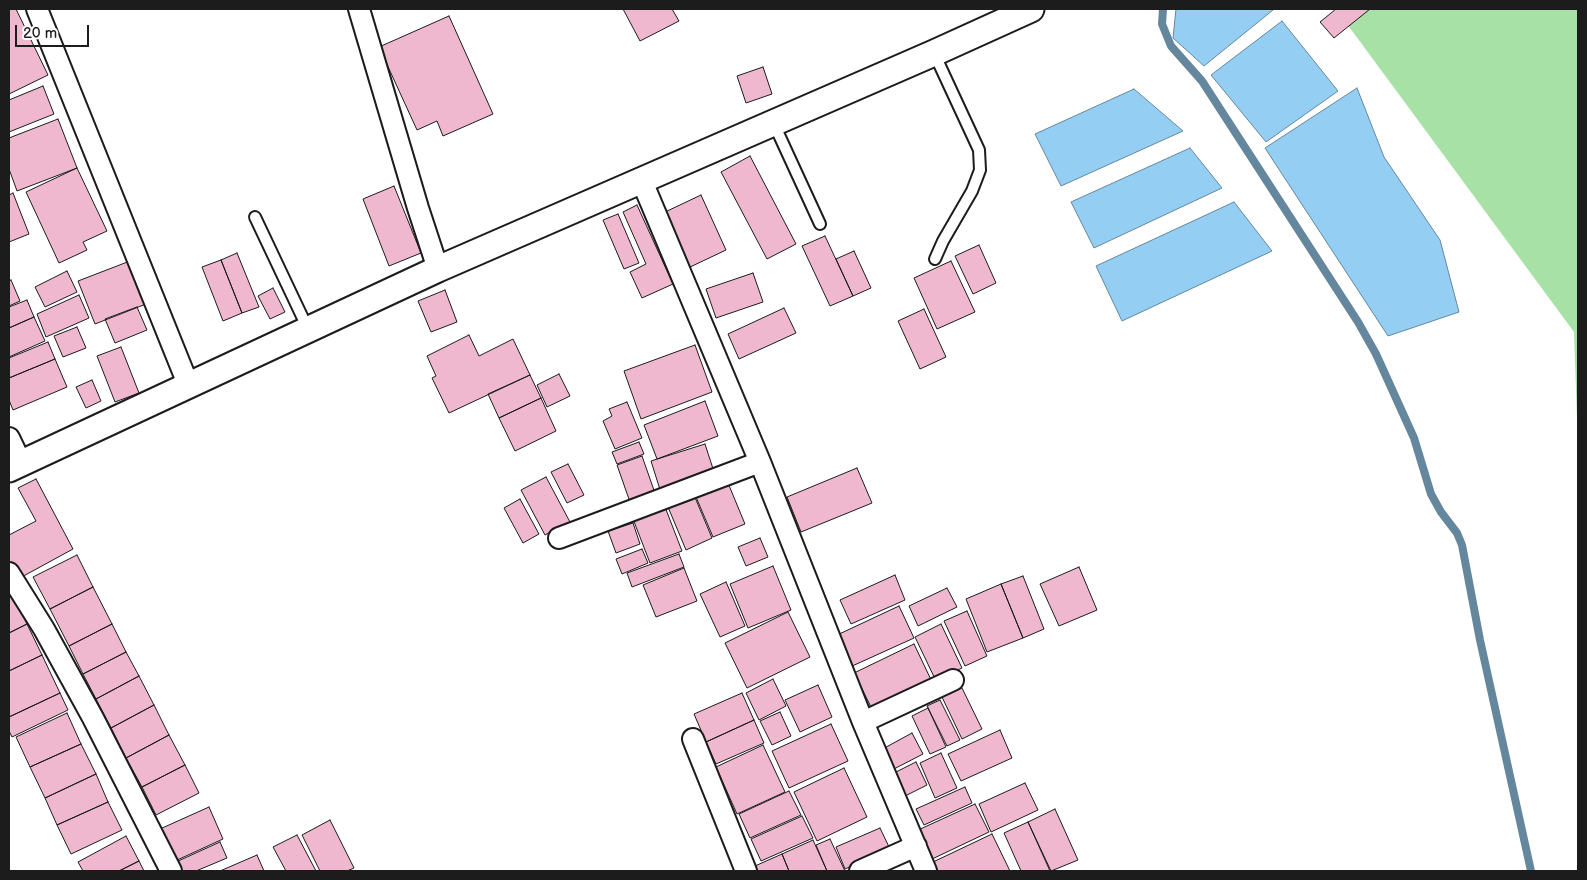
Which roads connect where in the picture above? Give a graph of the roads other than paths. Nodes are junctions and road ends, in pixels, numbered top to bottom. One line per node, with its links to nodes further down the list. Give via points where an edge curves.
1 (37, 9): 12 (street)
2 (359, 9): 10 (street)
3 (1031, 9): 4 (street)
4 (934, 53): 5 (street); 9 (lane, via 979,150 980,170)
5 (773, 123): 6 (street); 8 (lane)
6 (641, 179): 10 (street); 14 (street)
7 (255, 217): 11 (lane)
8 (820, 224)
9 (935, 259)
10 (438, 269): 11 (street)
11 (309, 330): 12 (street)
12 (188, 384): 15 (street)
13 (9, 438): 15 (street)
14 (760, 462): 16 (street); 19 (street)
15 (15, 466)
16 (559, 538)
17 (9, 573): 22 (street, via 44,629)
18 (953, 680): 19 (street)
19 (863, 722): 21 (street)
20 (693, 739): 23 (street)
21 (916, 846): 24 (street); 25 (street)
22 (171, 871)
23 (746, 871)
24 (860, 871)
25 (926, 871)

